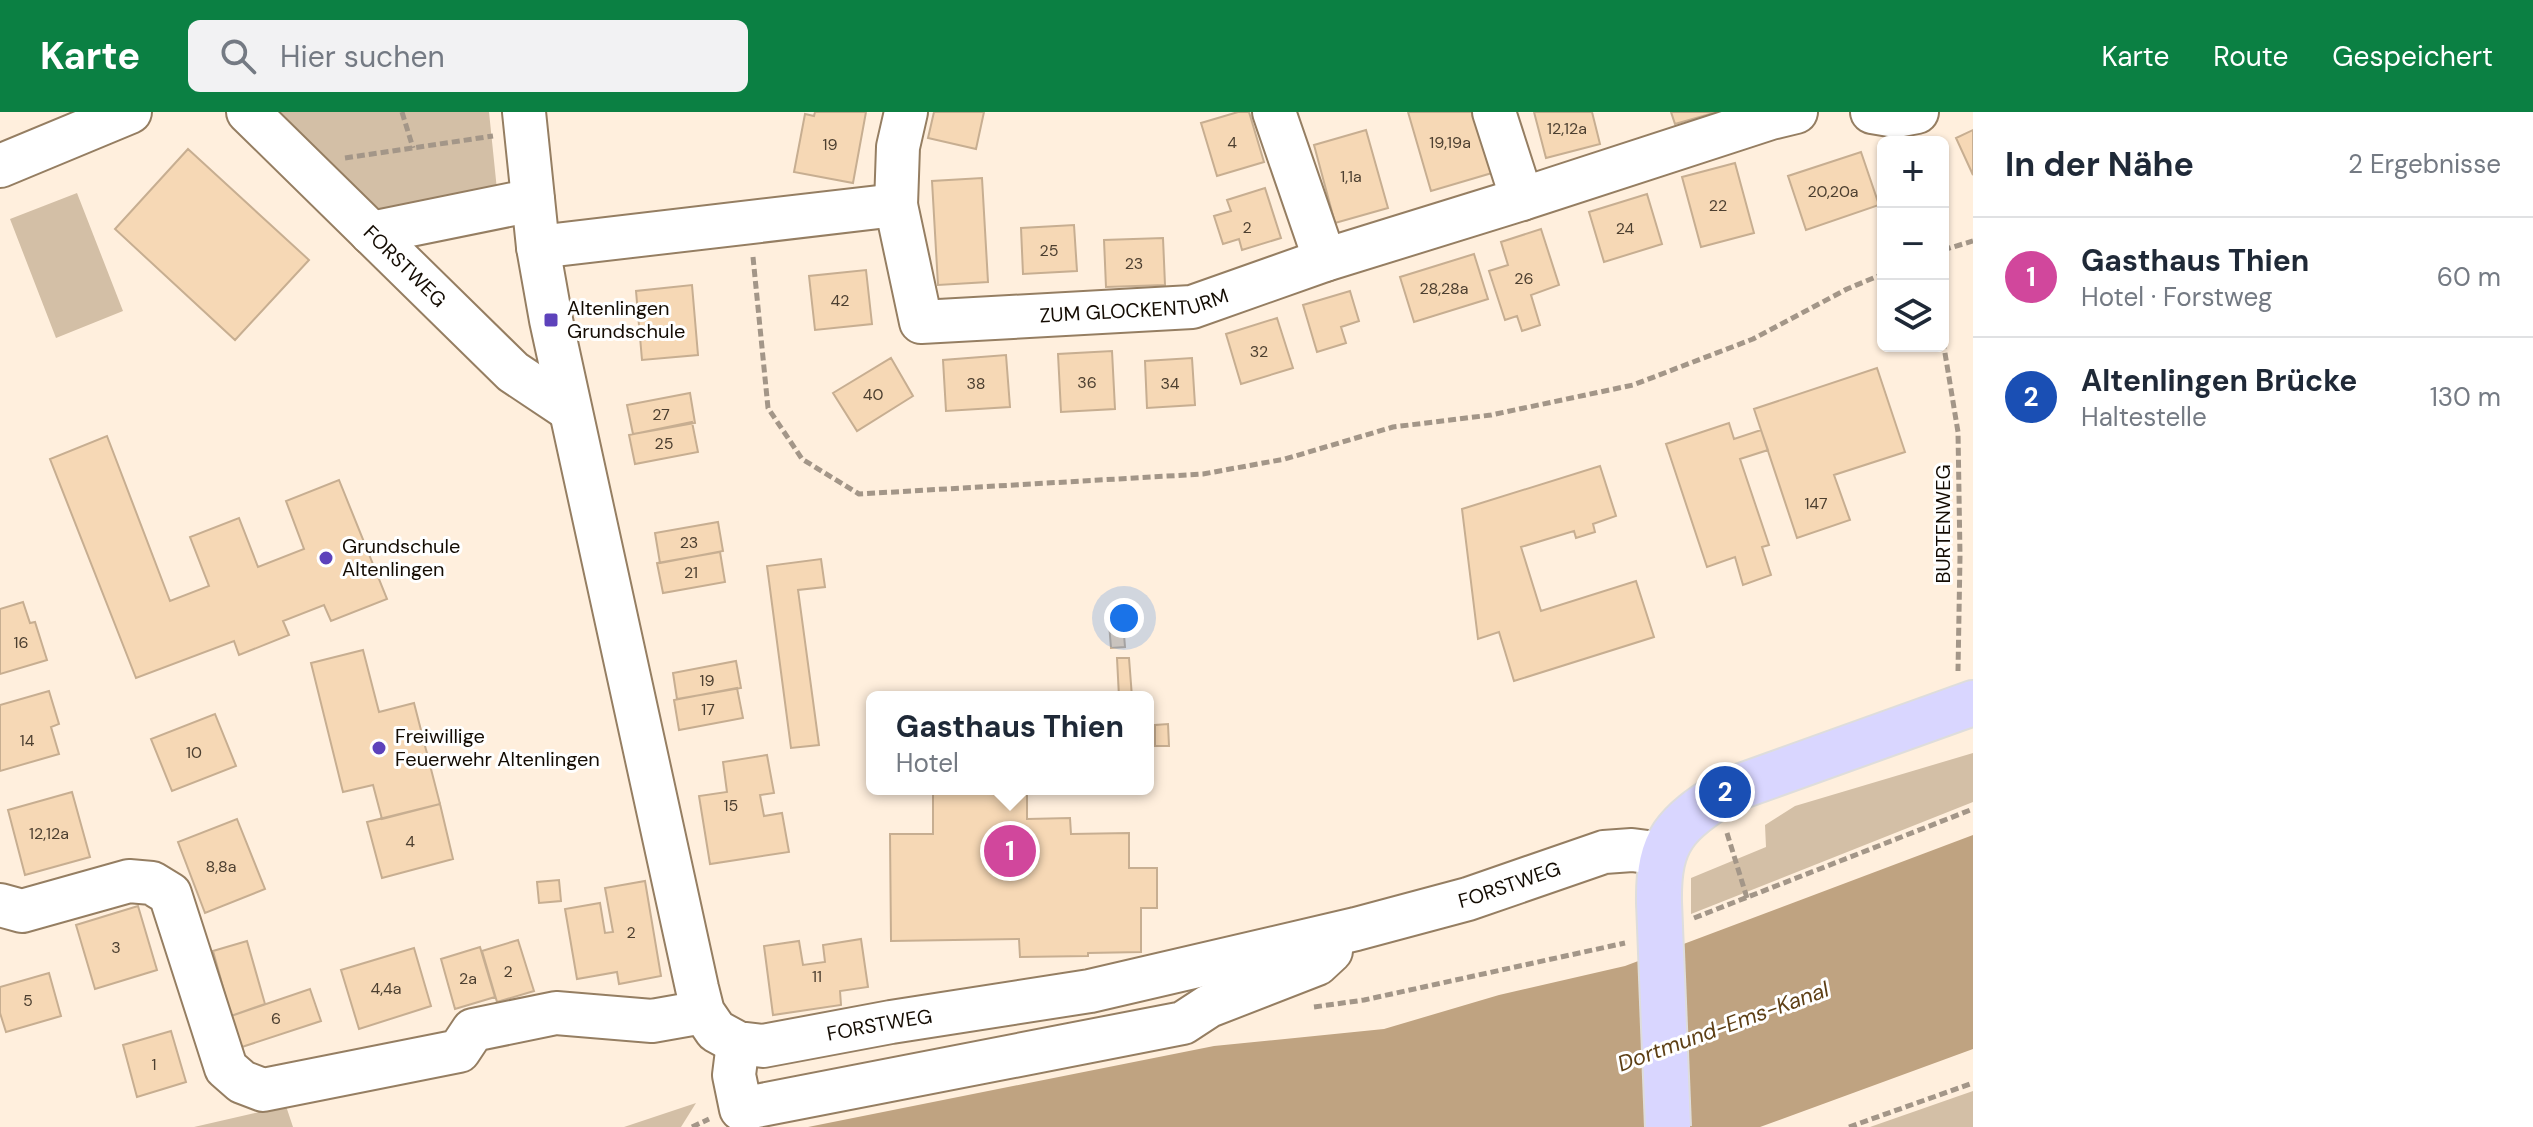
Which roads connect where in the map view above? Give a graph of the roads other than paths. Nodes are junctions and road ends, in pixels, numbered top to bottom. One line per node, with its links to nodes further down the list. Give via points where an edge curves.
1 (130, 112): 10 (street)
2 (248, 112): 14 (street, FORSTWEG)
3 (906, 112): 13 (street, via 898,147)
4 (1274, 112): 16 (street)
5 (1494, 112): 11 (street)
6 (1872, 112): 7 (street)
7 (1917, 112)
8 (1779, 114): 11 (street, ZUM GLOCKENTURM)
9 (525, 121): 12 (street)
10 (0, 166)
11 (1522, 199): 16 (street, ZUM GLOCKENTURM)
12 (533, 200): 14 (street); 15 (street)
13 (896, 205): 15 (street); 16 (street, ZUM GLOCKENTURM, via 921,322 1192,307)
14 (371, 233): 17 (street, FORSTWEG, via 513,372)
15 (538, 247): 17 (street)
16 (1325, 260)
17 (570, 410): 22 (street)
18 (1967, 705): 19 (main road, via 1725,792 1694,812)
19 (1663, 854): 21 (street, FORSTWEG, via 1604,852 1468,899); 24 (main road, bridge, via 1659,874 1675,910)
20 (0, 905): 22 (street, via 22,911 129,881 152,883 170,894 226,1068 263,1090 459,1051 473,1030 556,1013 652,1021)
21 (1356, 929): 23 (street, FORSTWEG, via 1090,991 763,1046); 23 (street, via 1317,964 1209,1006 1183,1023 741,1109 734,1075)
22 (703, 1012): 23 (street, via 716,1031)
23 (738, 1043)
24 (1668, 1127)

